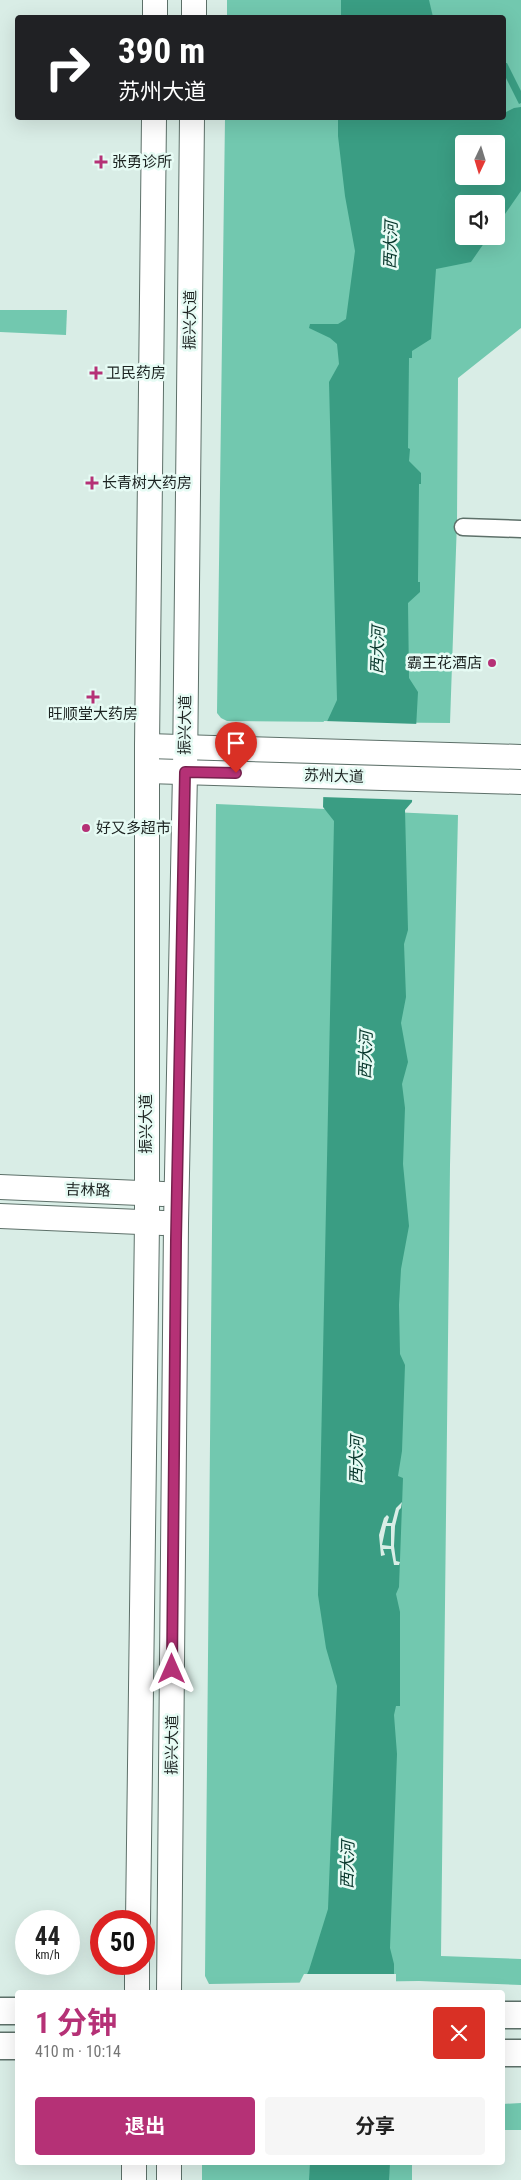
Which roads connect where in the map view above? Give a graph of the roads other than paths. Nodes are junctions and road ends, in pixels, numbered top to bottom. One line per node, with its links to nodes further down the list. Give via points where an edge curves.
1 (155, 0): 3 (main road)
2 (194, 0): 4 (main road)
3 (155, 15)
4 (194, 15)
5 (154, 120): 9 (main road, 振兴大道)
6 (192, 120): 10 (main road, 振兴大道)
7 (463, 527): 8 (street)
8 (521, 529)
9 (147, 746): 10 (main road, 苏州大道); 12 (main road, 振兴大道)
10 (185, 747): 11 (main road, 苏州大道); 13 (main road, 振兴大道)
11 (521, 757)
12 (146, 771): 13 (main road, 苏州大道); 16 (main road, 振兴大道)
13 (185, 772): 14 (main road, 苏州大道); 17 (main road, 振兴大道)
14 (521, 782)
15 (0, 1187): 16 (main road, 吉林路)
16 (146, 1193): 17 (main road, 吉林路); 19 (main road, 振兴大道)
17 (177, 1196): 20 (main road, 振兴大道)
18 (0, 1216): 19 (main road, 吉林路)
19 (147, 1222): 20 (main road, 吉林路); 21 (main road, 振兴大道)
20 (176, 1224): 24 (main road, 振兴大道)
21 (138, 1910)
22 (137, 1975): 23 (main road)
23 (137, 1990)
24 (170, 1990)
25 (0, 2011): 26 (main road)
26 (15, 2011)
27 (505, 2015): 28 (main road)
28 (521, 2015)
29 (0, 2046): 30 (main road)
30 (15, 2046)
31 (505, 2053): 32 (main road)
32 (521, 2053)
33 (134, 2165): 35 (main road)
34 (169, 2165): 36 (main road)
35 (134, 2180)
36 (169, 2180)

